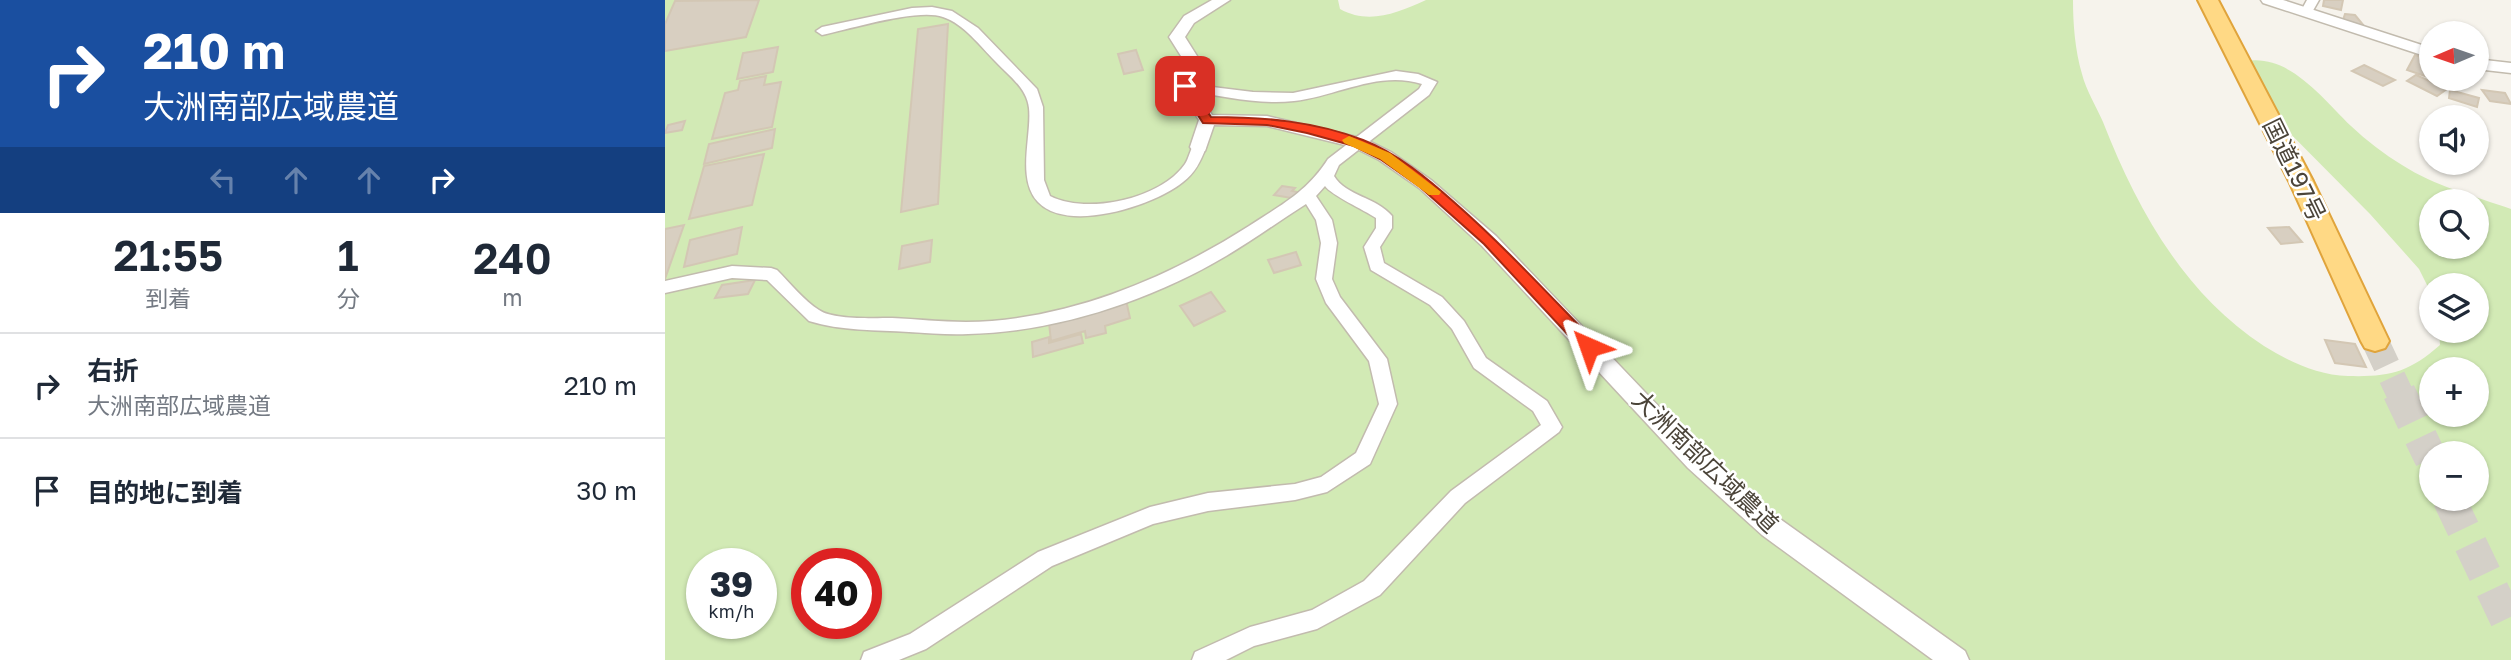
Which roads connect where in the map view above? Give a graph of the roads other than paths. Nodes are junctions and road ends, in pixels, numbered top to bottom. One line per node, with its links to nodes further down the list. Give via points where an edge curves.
1 (1223, 0): 9 (street, via 1178,30 1177,37 1189,56)
2 (2208, 0): 16 (highway, 国道197号, via 2301,181)
3 (2268, 0): 4 (street)
4 (2310, 6): 6 (street)
5 (822, 32): 12 (street, via 932,11 948,14 973,31 1030,89 1036,107 1036,180 1044,199 1064,208 1094,209 1155,194 1192,166)
6 (2419, 48)
7 (2489, 65): 8 (street)
8 (2511, 68)
9 (1185, 86): 10 (street); 11 (street, via 1294,97 1379,76 1415,75 1430,82 1424,92)
10 (1207, 121): 11 (street, 大洲南部広域農道, via 1267,121); 12 (street)
11 (1359, 143): 13 (street, via 1333,162); 19 (street, 大洲南部広域農道, via 1425,184 1489,241 1696,461 1771,527)
12 (1199, 147)
13 (1326, 176): 14 (street); 18 (street, via 1335,190 1384,216 1384,228 1373,247 1377,266 1436,301 1458,325 1480,363 1540,407 1552,426 1458,497 1373,588 1317,619 1249,637)
14 (1308, 195): 15 (street, via 1219,253 1144,289 1025,322 968,328 815,317 771,274 732,272); 17 (street, via 1324,220 1329,243 1324,279 1332,299 1378,359 1388,404 1363,458 1327,484 1150,516 1045,559 918,642)
15 (665, 287)
16 (2375, 341)
17 (872, 660)
18 (1203, 660)
19 (1955, 660)

